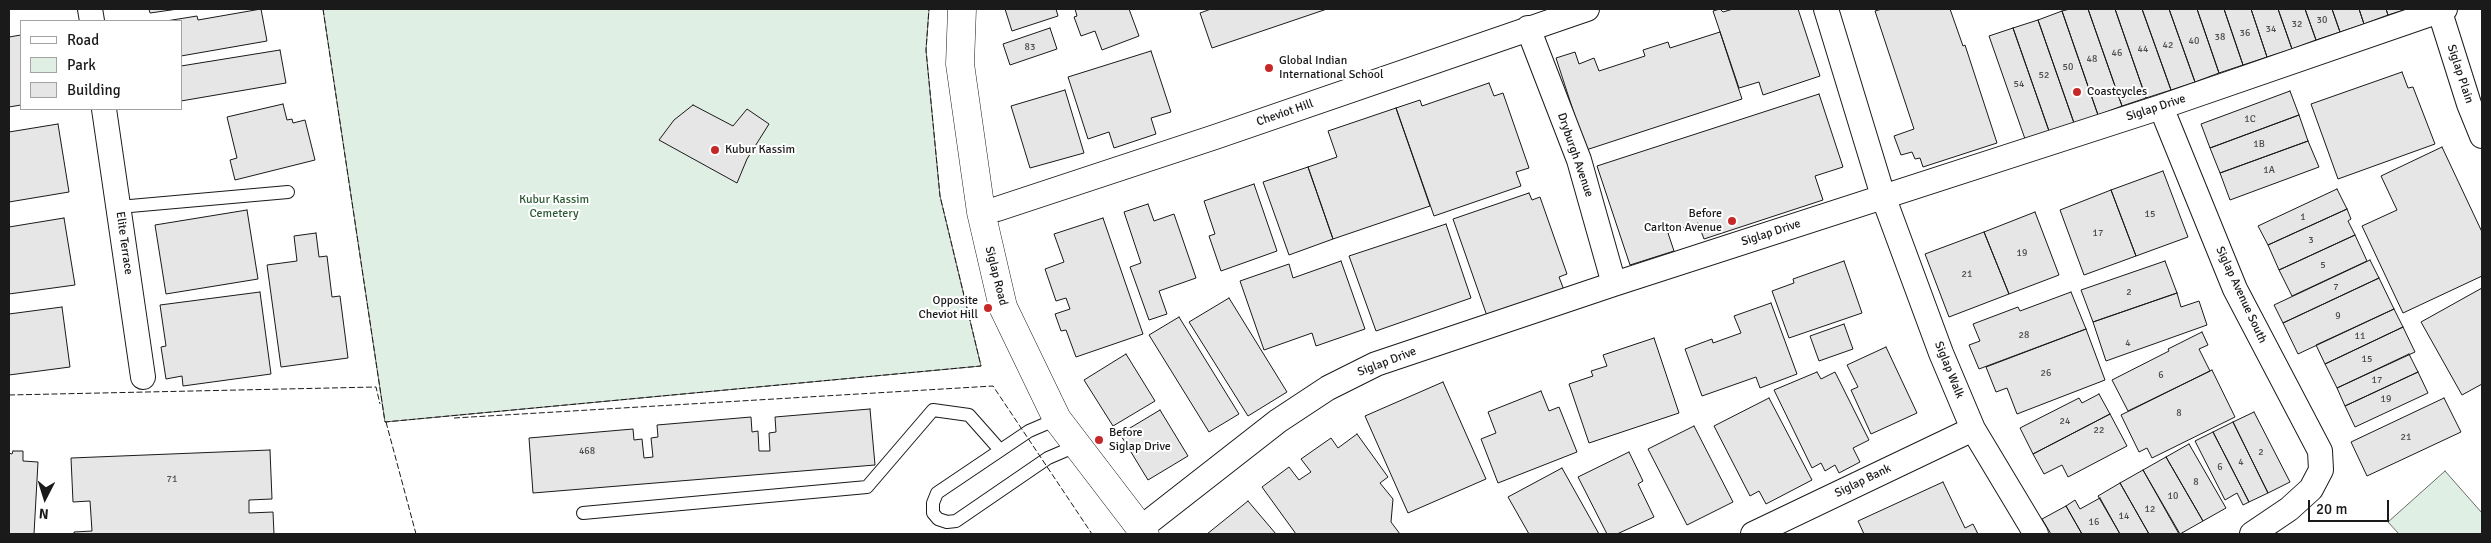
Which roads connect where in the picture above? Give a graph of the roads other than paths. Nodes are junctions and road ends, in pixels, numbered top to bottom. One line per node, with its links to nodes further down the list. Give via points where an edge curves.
1 (962, 9): 12 (main road, Siglap Road, via 960,64)
2 (1587, 9): 5 (street, Cheviot Hill)
3 (1826, 9): 10 (street, Siglap Walk)
4 (2442, 9): 6 (street, Siglap Drive); 8 (street, Siglap Plain, via 2469,104)
5 (1528, 28): 12 (street, Cheviot Hill, via 1215,137); 13 (street, Dryburgh Avenue, via 1579,160)
6 (2161, 106): 10 (street, Siglap Drive); 23 (street, Siglap Avenue South, via 2235,289 2316,442 2321,461 2317,480 2295,504)
7 (104, 110): 11 (street, Elite Terrace)
8 (2482, 136)
9 (288, 192): 11 (lane)
10 (1883, 196): 13 (street, Siglap Drive); 16 (street, Siglap Walk)
11 (119, 207): 14 (street, Elite Terrace)
12 (980, 212): 15 (main road, Siglap Road, via 1003,307)
13 (1614, 284): 20 (street, Siglap Drive, via 1376,364 1328,388 1278,421 1141,528)
14 (143, 377)
15 (1057, 419): 17 (main road, Siglap Road); 18 (lane, via 1028,431)
16 (1973, 429): 21 (street, Siglap Bank); 22 (street, Siglap Walk)
17 (1076, 446): 18 (lane, via 1048,458 956,521 938,519 933,503 937,494); 20 (main road, Siglap Road)
18 (1000, 450): 19 (lane, via 969,415 933,410 867,487)
19 (583, 513)
20 (1146, 534)
21 (1753, 534)
22 (2036, 534)
23 (2252, 534)

